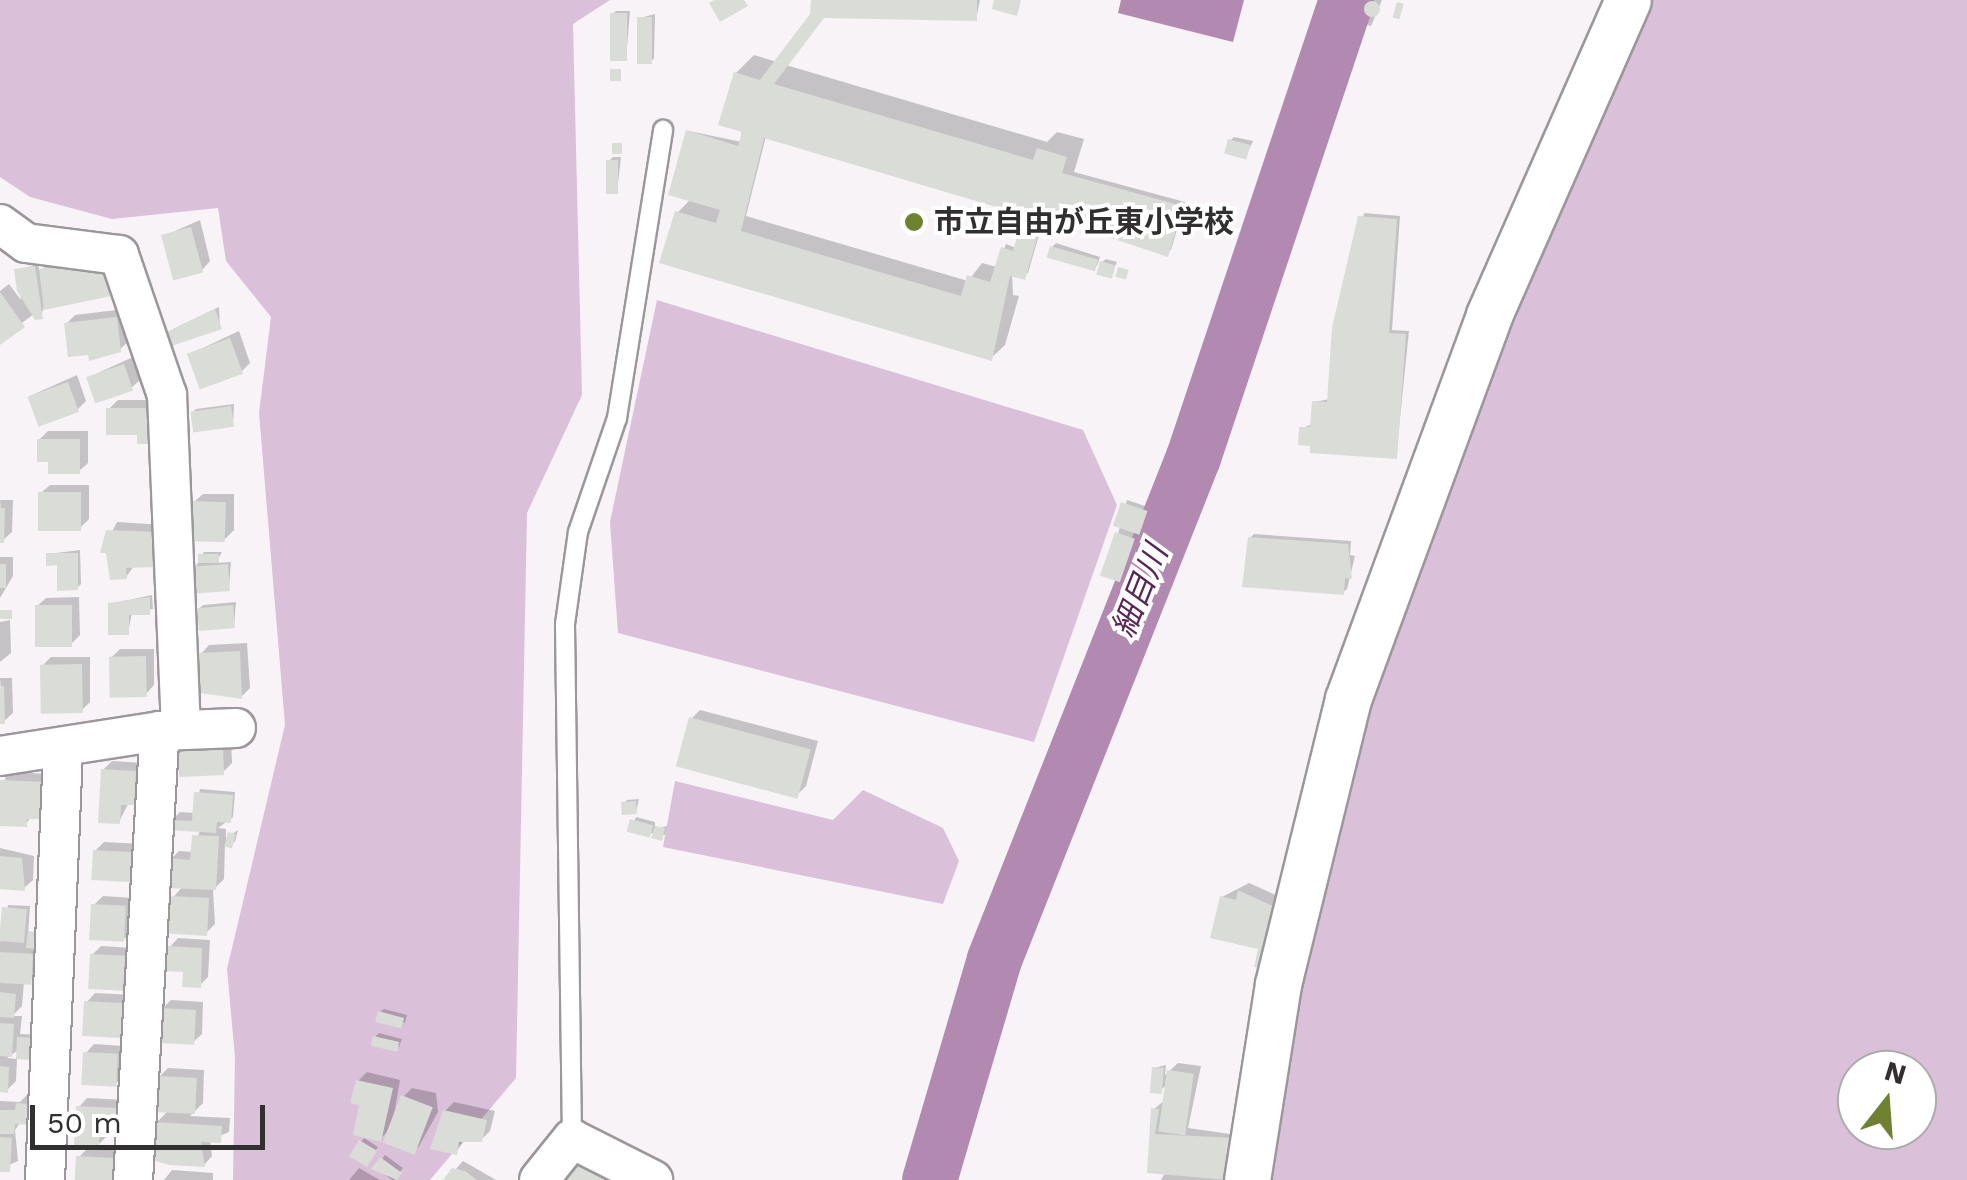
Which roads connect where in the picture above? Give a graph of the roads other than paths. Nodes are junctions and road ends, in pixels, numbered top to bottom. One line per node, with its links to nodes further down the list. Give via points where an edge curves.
1 (1628, 0): 13 (street, via 1490,316 1348,699 1278,984)
2 (662, 130): 8 (lane, via 616,418 578,532 565,624)
3 (0, 224): 5 (street, via 26,243 120,255 167,395)
4 (236, 728): 5 (street)
5 (170, 730): 6 (street); 10 (street)
6 (63, 748): 7 (street); 9 (street)
7 (0, 756)
8 (572, 1139): 11 (street); 12 (street)
9 (45, 1180)
10 (133, 1180)
11 (539, 1180)
12 (653, 1180)
13 (1248, 1180)

